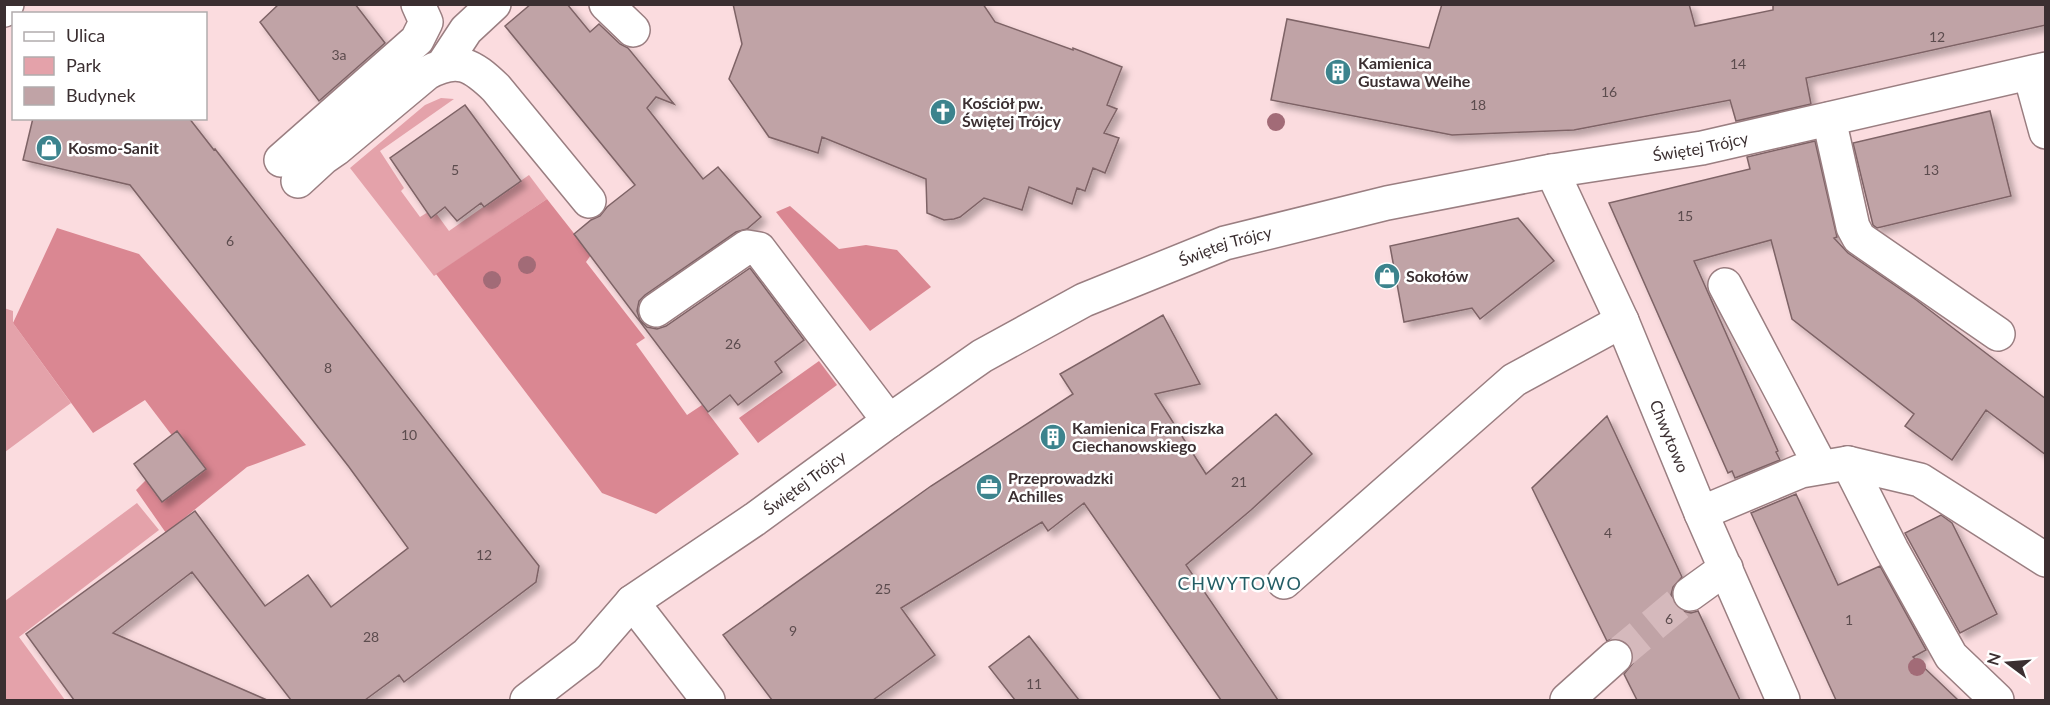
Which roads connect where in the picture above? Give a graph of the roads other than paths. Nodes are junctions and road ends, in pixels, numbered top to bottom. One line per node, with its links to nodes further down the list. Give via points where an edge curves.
1 (7, 4): 5 (street)
2 (418, 4): 7 (street, via 426,22 417,40 290,171 336,150 427,73)
3 (494, 4): 7 (street, via 466,30)
4 (606, 4): 6 (street)
5 (4, 10)
6 (633, 30)
7 (443, 65): 12 (street, via 461,64 478,71)
8 (2038, 71): 9 (street, Świętej Trójcy); 10 (street)
9 (1829, 119): 11 (street, Świętej Trójcy, via 1702,148); 16 (street, via 1853,227 1859,238)
10 (2046, 132)
11 (1552, 171): 15 (street, Chwytowo); 17 (street, Świętej Trójcy, via 1388,203 1225,243 1084,300 982,356)
12 (589, 201)
13 (1725, 285): 18 (street)
14 (656, 310): 17 (street, via 747,247 759,249)
15 (1622, 321): 19 (street, Chwytowo); 22 (street, via 1514,380)
16 (1998, 334)
17 (889, 421): 24 (street, Świętej Trójcy)
18 (1835, 465): 19 (street, via 1801,471); 20 (street, via 1920,480); 30 (street, via 1892,550 1951,656)
19 (1701, 513): 21 (street, Chwytowo)
20 (2046, 560)
21 (1726, 568): 23 (street); 29 (street, Chwytowo)
22 (1284, 582)
23 (1690, 594)
24 (632, 602): 26 (street, Świętej Trójcy, via 586,654); 27 (street)
25 (1615, 657): 28 (street)
26 (526, 700)
27 (708, 700)
28 (1568, 700)
29 (1783, 700)
30 (1997, 700)

